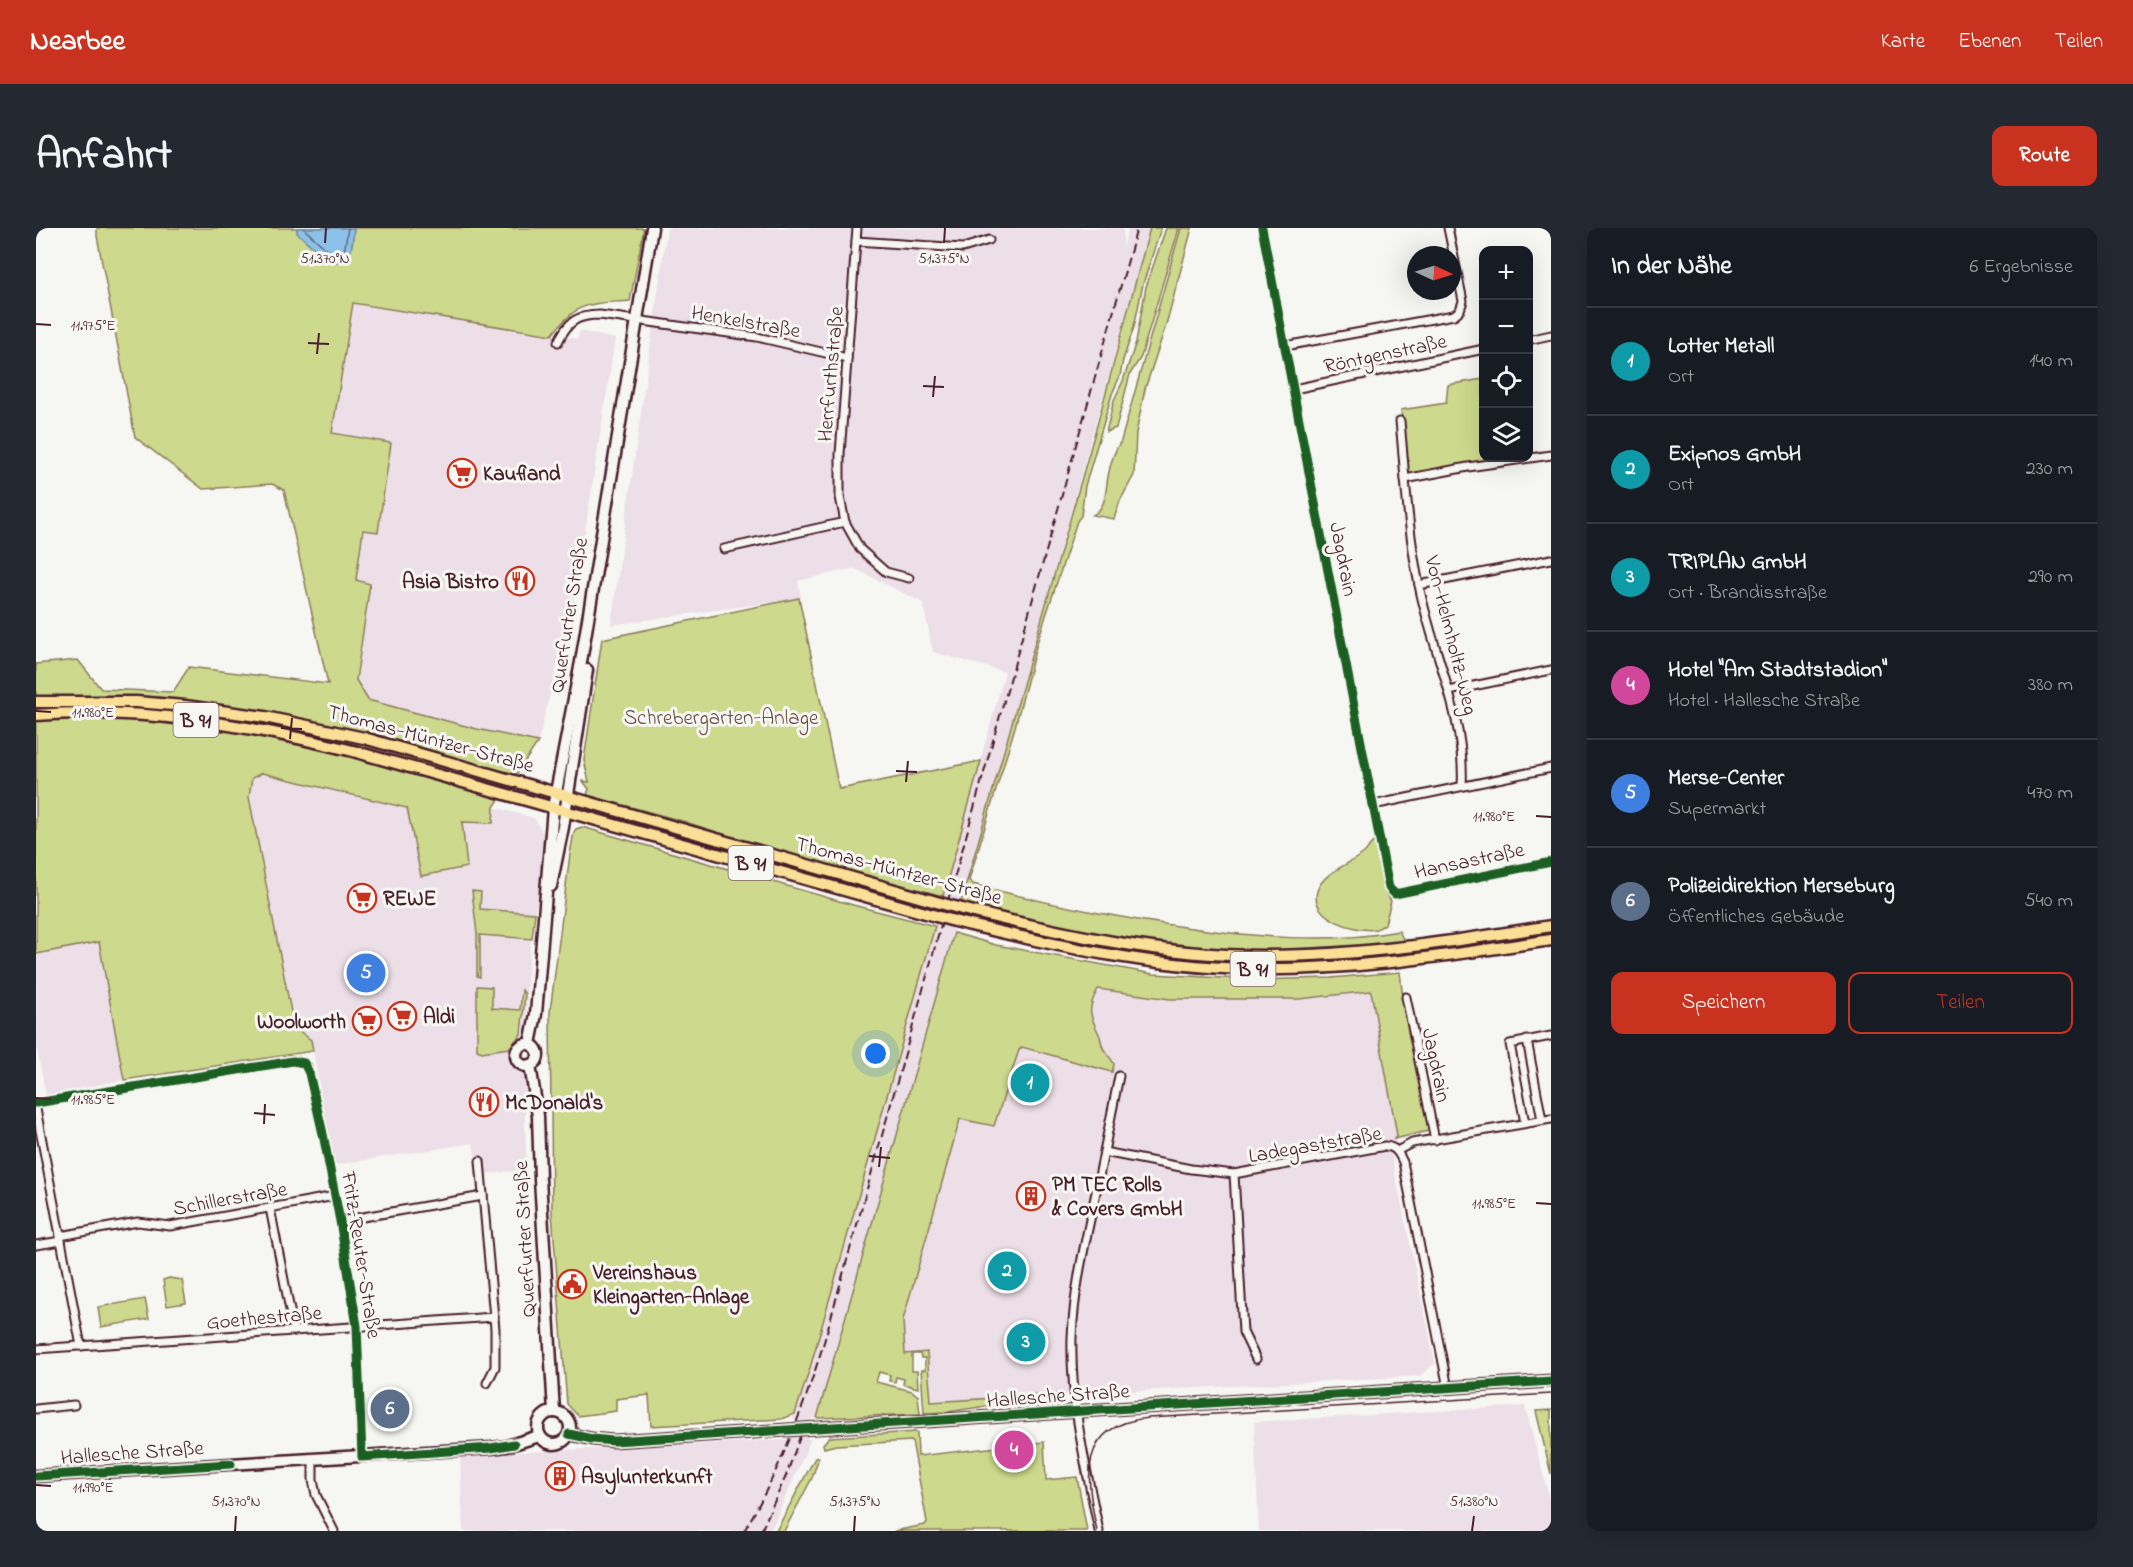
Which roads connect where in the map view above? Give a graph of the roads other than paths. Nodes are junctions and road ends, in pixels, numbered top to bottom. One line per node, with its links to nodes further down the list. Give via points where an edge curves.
1 (652, 228): 7 (main road, Querfurter Straße)
2 (857, 228): 6 (street, Herrfurthstraße)
3 (1263, 228): 11 (street, Jagdrain)
4 (1448, 228): 11 (street, via 1463,301 1454,315)
5 (989, 240): 6 (street, via 963,248)
6 (856, 241): 13 (street, Herrfurthstraße)
7 (638, 320): 10 (street, via 586,315 566,327); 13 (street, Henkelstraße, via 758,338); 29 (main road, Querfurter Straße); 30 (main road, Querfurter Straße, via 638,347)
8 (1551, 335): 9 (street)
9 (1533, 339)
10 (558, 342)
11 (1285, 346): 14 (street, Jagdrain)
12 (1479, 350): 14 (street, Röntgenstraße)
13 (847, 358): 18 (street, Herrfurthstraße, via 839,473)
14 (1294, 389): 31 (street, Jagdrain)
15 (1400, 421): 17 (street, Von-Helmholtz-Weg)
16 (1551, 455): 17 (street)
17 (1406, 479): 22 (street, Von-Helmholtz-Weg)
18 (845, 522): 19 (street); 21 (street, Herrfurthstraße, via 860,549 874,563 886,572)
19 (724, 549)
20 (1551, 559): 22 (street)
21 (909, 578)
22 (1419, 585): 24 (street, Von-Helmholtz-Weg)
23 (1551, 670): 24 (street)
24 (1449, 692): 28 (street, Von-Helmholtz-Weg, via 1461,746)
25 (36, 702): 29 (main road, Thomas-Müntzer-Straße / B 91, via 136,702 275,719 413,750)
26 (36, 715): 32 (main road, Thomas-Müntzer-Straße / B 91, via 140,715 276,733)
27 (1551, 768): 28 (street)
28 (1462, 786): 31 (street)
29 (556, 792): 30 (main road, Thomas-Müntzer-Straße / B 91); 32 (main road, Querfurter Straße)
30 (568, 795): 33 (main road, Querfurter Straße); 37 (main road, Thomas-Müntzer-Straße / B 91, bridge, via 962,909 1129,945 1265,956 1381,951)
31 (1373, 805): 35 (street, Jagdrain, via 1389,888)
32 (553, 808): 33 (main road, Thomas-Müntzer-Straße / B 91); 36 (main road, Querfurter Straße)
33 (565, 811): 36 (main road, Querfurter Straße); 38 (main road, Thomas-Müntzer-Straße / B 91, bridge, via 958,922 1096,953 1189,965 1295,969 1380,964)
34 (1551, 862): 35 (street, Hansastraße)
35 (1395, 894)
36 (544, 917): 42 (main road, Querfurter Straße)
37 (1551, 926)
38 (1551, 940)
39 (1406, 997): 50 (street, Jagdrain)
40 (1551, 1036): 41 (street)
41 (1527, 1040): 48 (street); 49 (street, via 1510,1044)
42 (530, 1044): 43 (main road, via 538,1054); 43 (main road, via 522,1045 516,1054 521,1064)
43 (530, 1065): 73 (main road, Querfurter Straße, via 538,1116)
44 (1119, 1076): 52 (street)
45 (36, 1103): 55 (street, Fritz-Reuter-Straße, via 293,1061 304,1063 312,1083)
46 (36, 1109): 59 (street)
47 (1551, 1119): 48 (street)
48 (1542, 1120): 49 (street)
49 (1525, 1123): 50 (street)
50 (1435, 1140): 51 (street)
51 (1397, 1150): 54 (street, Ladegaststraße, via 1385,1146); 69 (street, Ladegaststraße, via 1403,1162)
52 (1104, 1152): 54 (street, Ladegaststraße); 72 (street, via 1079,1267 1074,1310 1073,1363)
53 (480, 1161): 56 (street)
54 (1234, 1174): 66 (street, via 1243,1332)
55 (335, 1196): 57 (street, Schillerstraße); 58 (street, Fritz-Reuter-Straße)
56 (483, 1196): 58 (street); 61 (street)
57 (270, 1208): 59 (street, Schillerstraße, via 170,1226 138,1222); 63 (street)
58 (340, 1221): 62 (street, Fritz-Reuter-Straße)
59 (60, 1238): 60 (street, Schillerstraße); 64 (street)
60 (36, 1245)
61 (494, 1317): 62 (street, Goethestraße); 68 (street, via 495,1367)
62 (357, 1326): 63 (street, Goethestraße); 76 (street, Fritz-Reuter-Straße)
63 (294, 1331): 64 (street, Goethestraße)
64 (81, 1346): 65 (street, Goethestraße)
65 (36, 1349)
66 (1256, 1359)
67 (1551, 1381): 69 (main road, Hallesche Straße)
68 (487, 1383)
69 (1448, 1388): 72 (main road, Hallesche Straße)
70 (74, 1405): 71 (street)
71 (36, 1409)
72 (1078, 1411): 74 (main road, Hallesche Straße, via 614,1441); 80 (street, via 1084,1464)
73 (554, 1412): 74 (main road, via 566,1418); 75 (main road, via 539,1421)
74 (569, 1434): 75 (main road, via 555,1444)
75 (539, 1436): 76 (main road, Hallesche Straße, via 491,1448)
76 (362, 1457): 77 (main road, Hallesche Straße)
77 (313, 1460): 78 (main road, Hallesche Straße); 79 (street, via 316,1495)
78 (36, 1476)
79 (334, 1531)
80 (1099, 1531)

